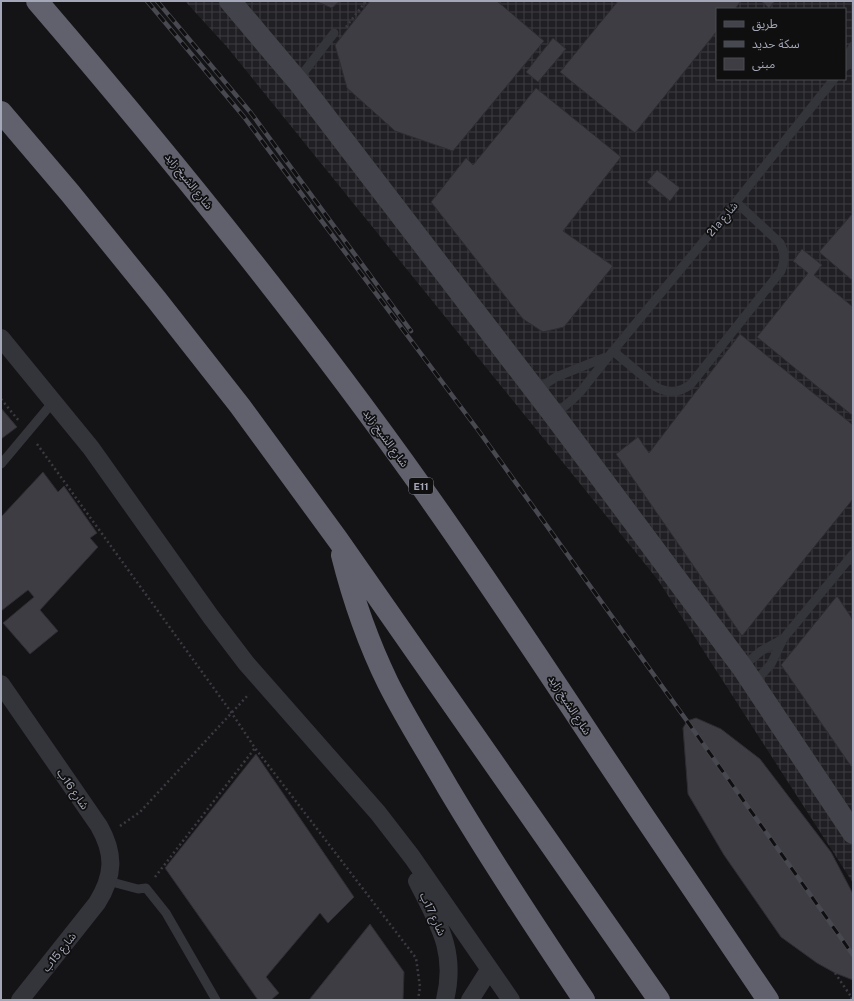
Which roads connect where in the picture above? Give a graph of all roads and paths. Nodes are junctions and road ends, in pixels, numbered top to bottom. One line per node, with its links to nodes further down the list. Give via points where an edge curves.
1 (37, 1): 43 (highway, شارع الشيخ زايد / E11, via 128,107 229,232 391,444 514,619)
2 (230, 1): 6 (street)
3 (334, 33): 6 (lane)
4 (853, 46): 5 (lane)
5 (846, 59)
6 (297, 80): 12 (street)
7 (833, 80): 9 (lane, 21a شارع)
8 (1, 112): 18 (highway, via 156,299 240,406)
9 (736, 202): 11 (lane, 21a شارع); 11 (lane, via 780,243 784,264 782,271 691,384 678,392 663,391)
10 (1, 338): 14 (street)
11 (610, 354): 12 (lane, 21a شارع, via 556,377); 15 (lane, 21a شارع, via 572,400)
12 (535, 391): 15 (street)
13 (1, 399): 16 (path)
14 (53, 402): 16 (lane); 22 (street, via 91,448 228,640)
15 (554, 415): 21 (street)
16 (28, 432): 17 (lane); 24 (path)
17 (1, 464)
18 (338, 540): 41 (highway, via 364,627 406,717 488,854); 42 (highway)
19 (853, 554): 20 (lane)
20 (783, 639): 21 (lane, via 761,651); 21 (lane, via 771,664)
21 (748, 676): 27 (street)
22 (261, 682): 24 (path); 26 (street, via 378,813)
23 (1, 684): 28 (street, شارع 16ب)
24 (231, 712): 25 (path); 28 (path, via 140,812)
25 (255, 748): 30 (path); 37 (path, via 416,958 420,987)
26 (393, 834): 32 (street, via 412,857); 38 (street, شارع 17ب, via 442,931 450,974)
27 (853, 834)
28 (104, 836): 29 (street, شارع 16ب, via 111,858)
29 (108, 881): 30 (lane, via 138,889); 31 (street, شارع 16ب)
30 (146, 888): 36 (lane, via 166,913)
31 (97, 903): 35 (street, شارع 15ب)
32 (490, 970): 39 (street); 40 (street)
33 (835, 973): 34 (path)
34 (851, 998)
35 (20, 1000)
36 (216, 1000)
37 (418, 1000)
38 (445, 1000)
39 (470, 1000)
40 (512, 1000)
41 (584, 1000)
42 (659, 1000)
43 (768, 1000)

